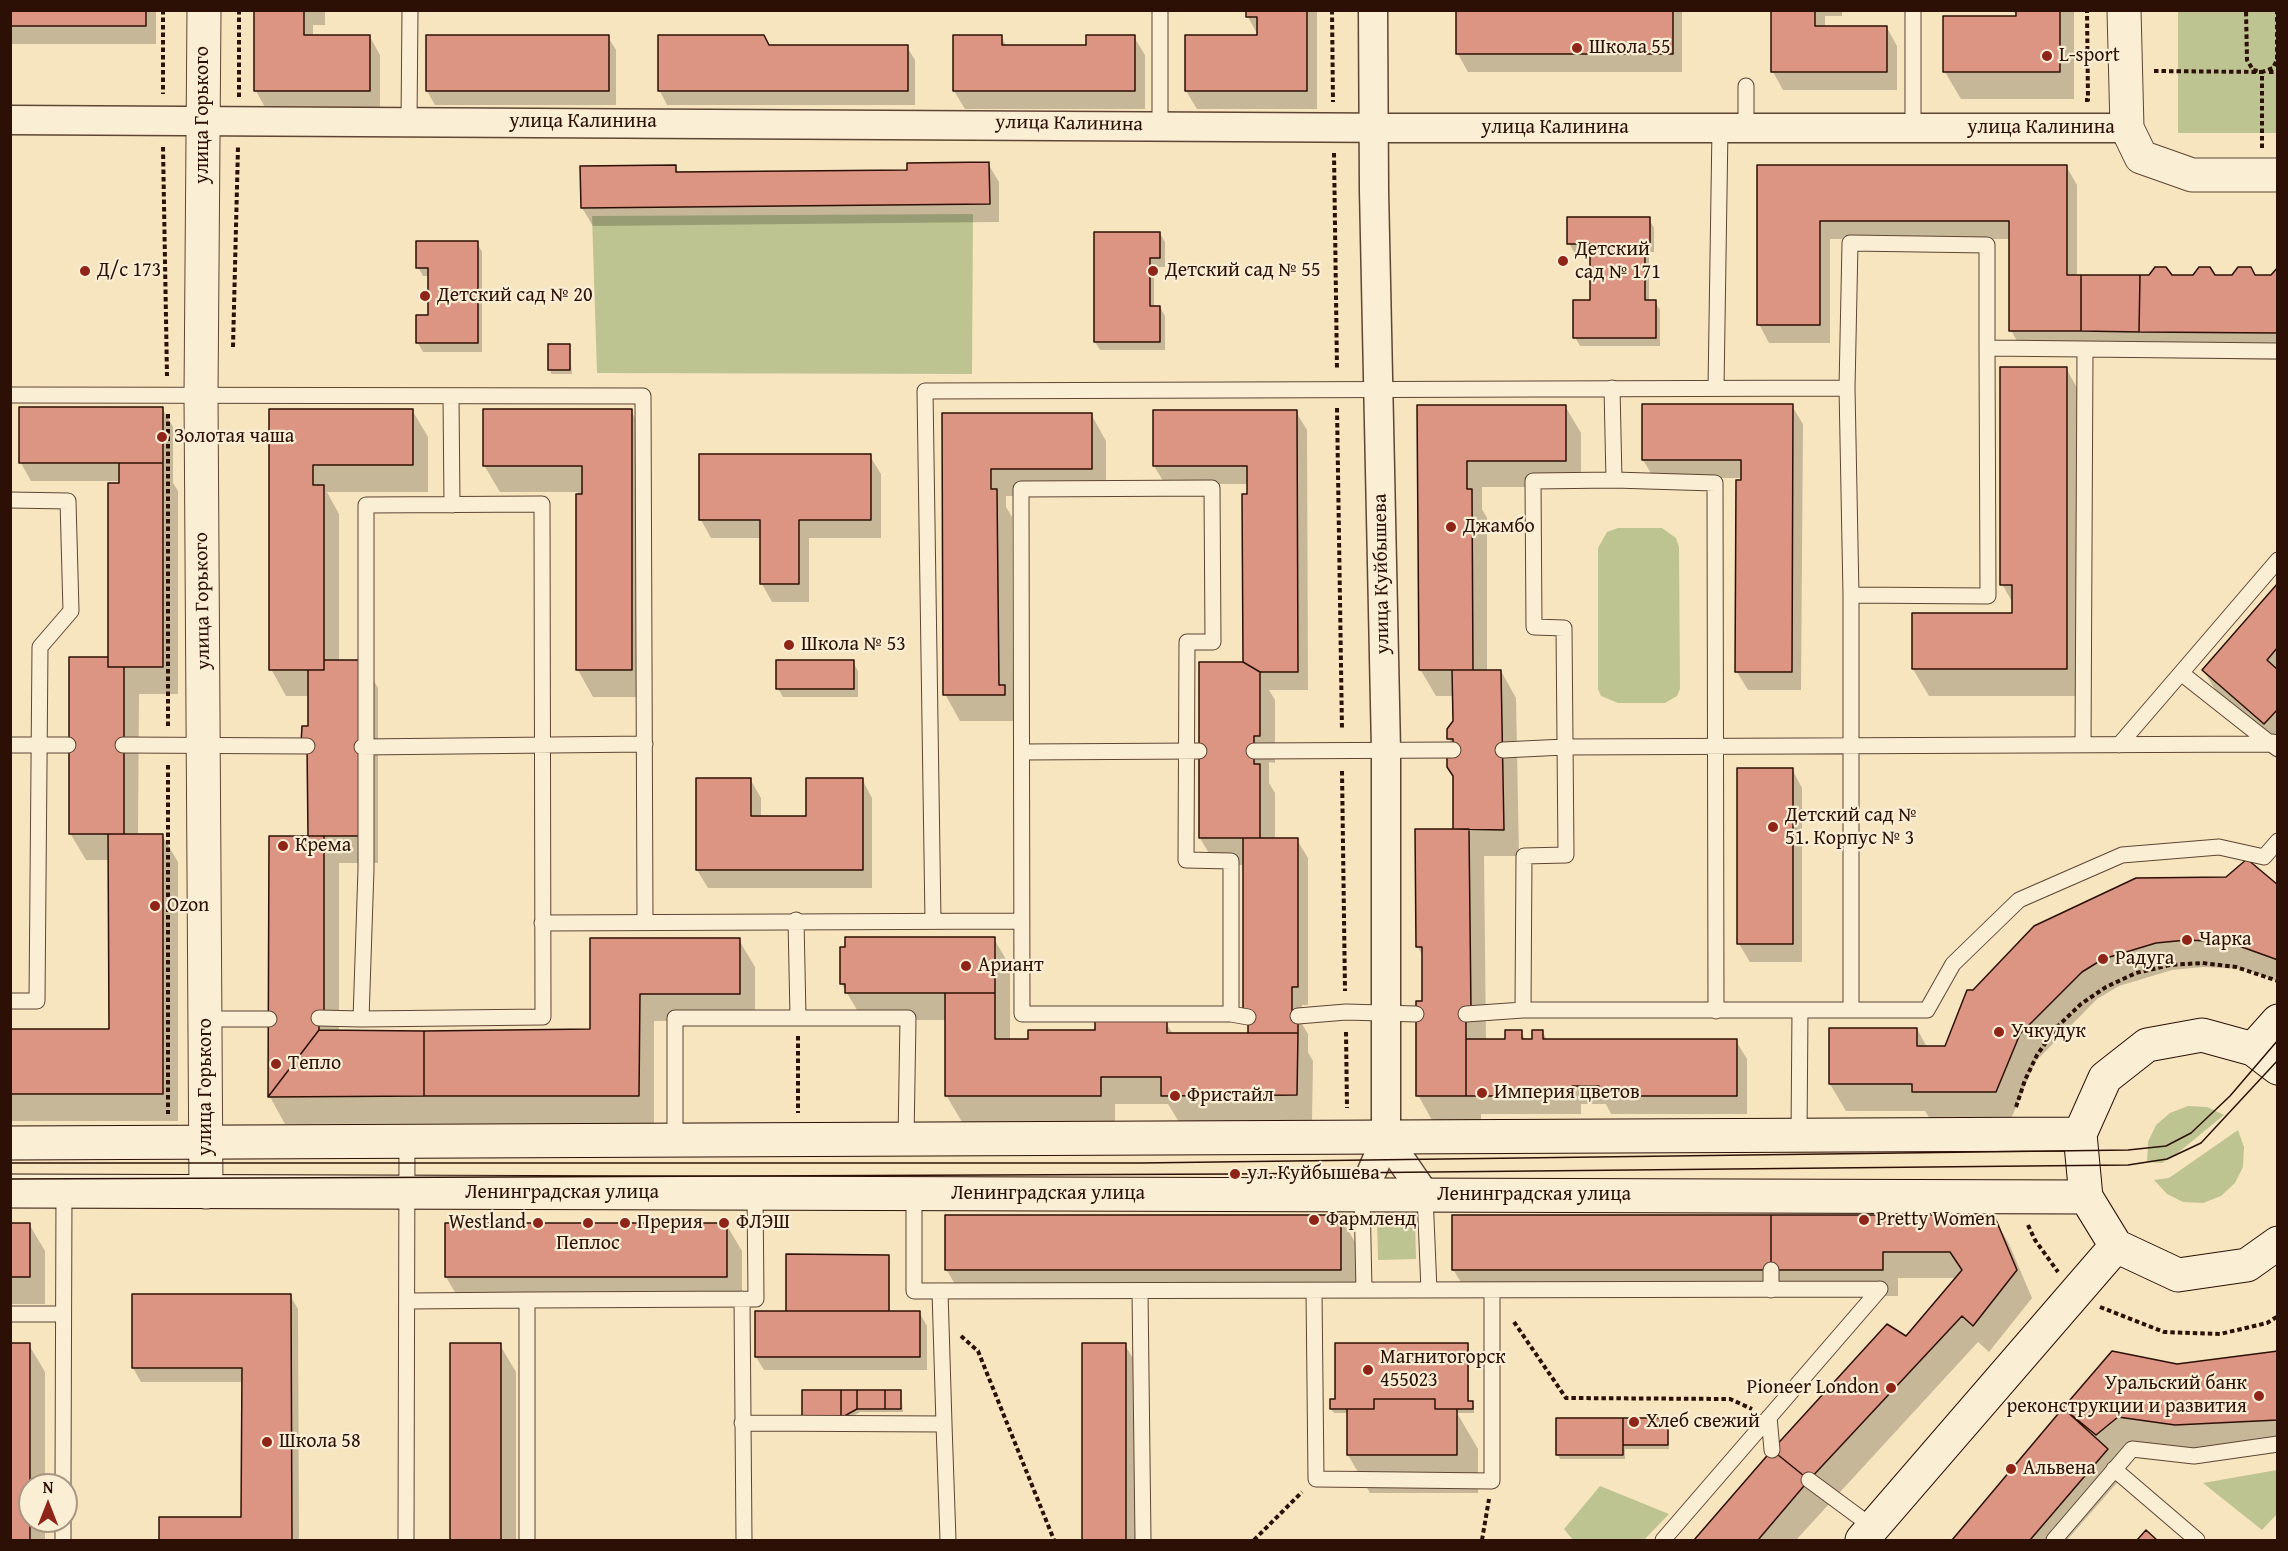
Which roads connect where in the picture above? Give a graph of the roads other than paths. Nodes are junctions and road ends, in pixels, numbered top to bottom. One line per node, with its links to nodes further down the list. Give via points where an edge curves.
1 (204, 10): 9 (main road, улица Горького)
2 (410, 10): 10 (lane)
3 (1160, 10): 11 (lane)
4 (1372, 10): 12 (street, улица Куйбышева)
5 (1913, 10): 14 (lane)
6 (2124, 10): 15 (main road)
7 (1746, 86): 13 (lane)
8 (10, 120): 9 (street, улица Калинина)
9 (204, 121): 10 (street, улица Калинина); 25 (main road, улица Горького)
10 (409, 122): 11 (street, улица Калинина)
11 (1160, 125): 12 (street, улица Калинина)
12 (1374, 127): 13 (street, улица Калинина); 23 (street, улица Куйбышева)
13 (1733, 128): 14 (street, улица Калинина); 21 (lane)
14 (1913, 128): 15 (street, улица Калинина)
15 (2127, 128): 16 (main road, via 2141,157 2192,175)
16 (2270, 162)
17 (1987, 348): 18 (lane); 22 (lane, via 1987,245 1850,243); 31 (lane, via 1988,596)
18 (2085, 351): 19 (lane); 40 (lane)
19 (2277, 351)
20 (1612, 388): 21 (lane); 23 (lane); 27 (lane)
21 (1716, 388): 22 (lane)
22 (1847, 388): 31 (lane)
23 (1378, 390): 48 (street, улица Куйбышева); 57 (lane, via 925,391)
24 (10, 395): 25 (lane)
25 (201, 395): 26 (lane); 39 (main road, улица Горького)
26 (451, 396): 29 (lane); 33 (lane, via 643,396)
27 (1614, 480): 46 (lane, via 1533,481 1534,627 1564,628); 47 (lane, via 1715,483)
28 (10, 500): 36 (lane, via 68,501 71,611 40,647)
29 (452, 505): 43 (lane, via 542,504); 45 (lane, via 366,505)
30 (2277, 560): 32 (lane)
31 (1851, 595): 44 (lane)
32 (2181, 673): 34 (lane); 41 (lane)
33 (645, 744): 43 (lane); 56 (lane)
34 (2275, 744): 41 (lane)
35 (10, 745): 36 (lane)
36 (38, 745): 37 (lane); 60 (lane, via 37,1001)
37 (68, 745)
38 (123, 745): 39 (lane)
39 (204, 745): 42 (lane); 73 (main road, улица Горького)
40 (2083, 745): 41 (lane); 44 (lane)
41 (2118, 745)
42 (308, 746)
43 (542, 746): 45 (lane); 59 (lane)
44 (1851, 746): 47 (lane); 61 (lane)
45 (364, 747): 75 (lane)
46 (1564, 747): 47 (lane); 50 (lane); 62 (lane, via 1566,855 1524,856)
47 (1716, 748): 63 (lane)
48 (1386, 750): 49 (lane); 52 (lane); 65 (street, улица Куйбышева)
49 (1453, 750)
50 (1503, 750)
51 (1192, 751): 53 (lane); 53 (lane, via 1187,642 1213,642 1212,488 1021,489); 66 (lane, via 1186,860 1231,861)
52 (1254, 751)
53 (1023, 752): 58 (lane)
54 (2277, 841): 61 (lane, via 2264,857 2219,847 2122,855 2019,900 1953,964 1927,1011)
55 (796, 920): 56 (lane); 57 (lane); 70 (lane)
56 (645, 921): 59 (lane)
57 (933, 921): 58 (lane)
58 (1021, 921): 66 (lane, via 1022,1014)
59 (542, 923): 75 (lane, via 543,1017)
60 (10, 1002)
61 (1851, 1010): 64 (lane)
62 (1523, 1011): 63 (lane); 68 (lane)
63 (1716, 1011): 64 (lane)
64 (1800, 1011): 79 (lane)
65 (1386, 1013): 67 (lane); 69 (lane); 80 (street, улица Куйбышева)
66 (1231, 1014): 71 (lane)
67 (1416, 1014)
68 (1466, 1014)
69 (1298, 1016)
70 (798, 1017): 81 (lane, via 908,1018); 82 (lane, via 675,1018)
71 (1248, 1017)
72 (319, 1018): 75 (lane)
73 (206, 1019): 74 (lane); 84 (main road, улица Горького)
74 (270, 1019)
75 (361, 1019)
76 (2277, 1021): 77 (main road)
77 (2265, 1058): 78 (main road, via 2202,1035 2147,1046 2105,1078)
78 (2080, 1134): 79 (main road); 94 (main road)
79 (1799, 1135): 80 (main road)
80 (1386, 1138): 81 (main road); 92 (street, улица Куйбышева); 93 (street)
81 (906, 1139): 82 (main road)
82 (675, 1140): 83 (main road)
83 (407, 1141): 84 (main road); 89 (lane)
84 (206, 1142): 85 (main road); 88 (main road, улица Горького)
85 (10, 1143)
86 (10, 1191): 87 (main road, Ленинградская улица)
87 (64, 1191): 88 (main road, Ленинградская улица); 109 (lane)
88 (206, 1192): 89 (main road, Ленинградская улица)
89 (408, 1192): 90 (main road, Ленинградская улица); 107 (lane)
90 (755, 1193): 91 (main road, Ленинградская улица); 105 (lane, via 756,1299)
91 (914, 1194): 92 (main road, Ленинградская улица); 102 (lane, via 914,1291)
92 (1362, 1195): 93 (main road, Ленинградская улица); 98 (lane)
93 (1425, 1195): 94 (main road, Ленинградская улица, via 1771,1206); 99 (lane)
94 (2086, 1197): 96 (main road)
95 (2277, 1243): 96 (main road, via 2247,1265 2178,1275)
96 (2116, 1246): 118 (main road)
97 (1771, 1270): 101 (lane)
98 (1364, 1290): 99 (lane); 104 (lane)
99 (1430, 1290): 100 (lane)
100 (1492, 1290): 101 (lane); 104 (lane, via 1492,1481 1316,1479)
101 (1771, 1290): 110 (lane, via 1881,1289)
102 (940, 1291): 103 (lane); 112 (lane)
103 (1140, 1291): 104 (lane); 123 (lane)
104 (1314, 1291)
105 (742, 1299): 106 (lane); 111 (lane)
106 (527, 1300): 107 (lane); 120 (lane)
107 (408, 1301): 119 (lane)
108 (10, 1314): 109 (lane)
109 (63, 1314): 116 (lane)
110 (1769, 1417): 114 (lane); 124 (lane)
111 (742, 1423): 112 (lane); 121 (lane)
112 (944, 1424): 122 (lane)
113 (2277, 1444): 115 (lane, via 2194,1456 2132,1449)
114 (1772, 1450)
115 (2114, 1469): 125 (lane); 126 (lane)
116 (63, 1473)
117 (1809, 1480): 118 (lane)
118 (1868, 1534)
119 (406, 1540)
120 (527, 1540)
121 (744, 1540)
122 (948, 1540)
123 (1143, 1540)
124 (1663, 1540)
125 (2054, 1540)
126 (2197, 1540)

